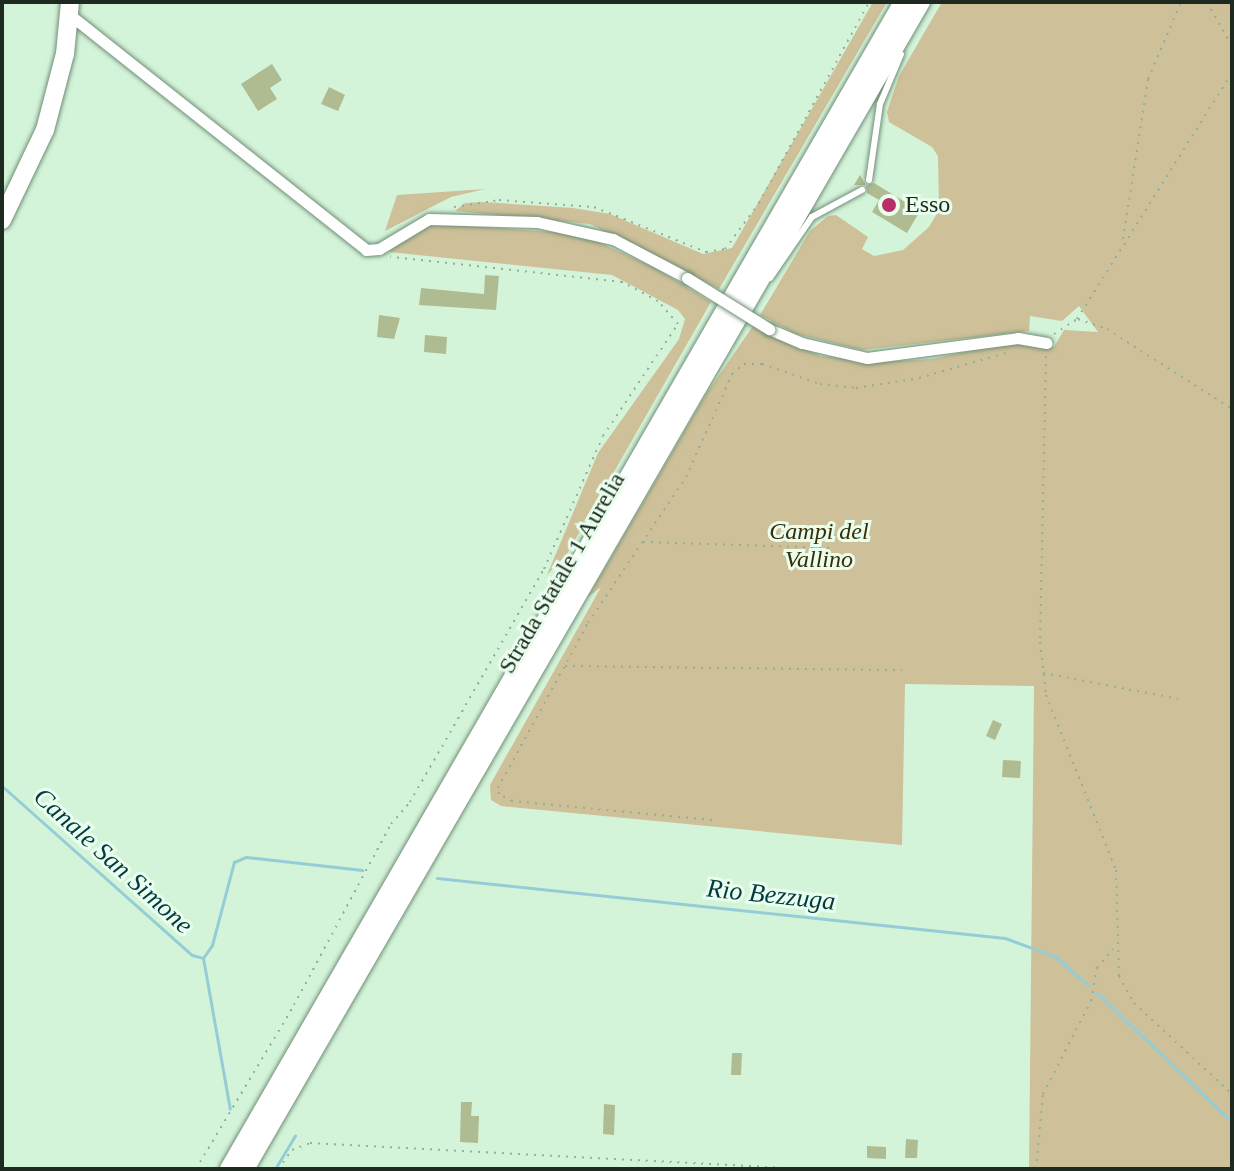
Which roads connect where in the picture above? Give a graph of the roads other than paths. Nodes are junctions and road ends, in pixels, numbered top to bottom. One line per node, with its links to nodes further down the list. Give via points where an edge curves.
1 (903, 2): 9 (main road, Strada Statale 1 Aurelia)
2 (923, 2): 4 (lane, via 880,104); 7 (main road, Strada Statale 1 Aurelia)
3 (70, 8): 6 (main road, via 45,130); 8 (street, bridge, via 358,246 375,250 418,223 446,217 573,227 613,239 802,343 867,358 1018,338)
4 (869, 180)
5 (862, 190): 7 (lane, via 812,217 775,273)
6 (2, 220)
7 (748, 300): 10 (main road, Strada Statale 1 Aurelia)
8 (1047, 343)
9 (229, 1169)
10 (245, 1169)

